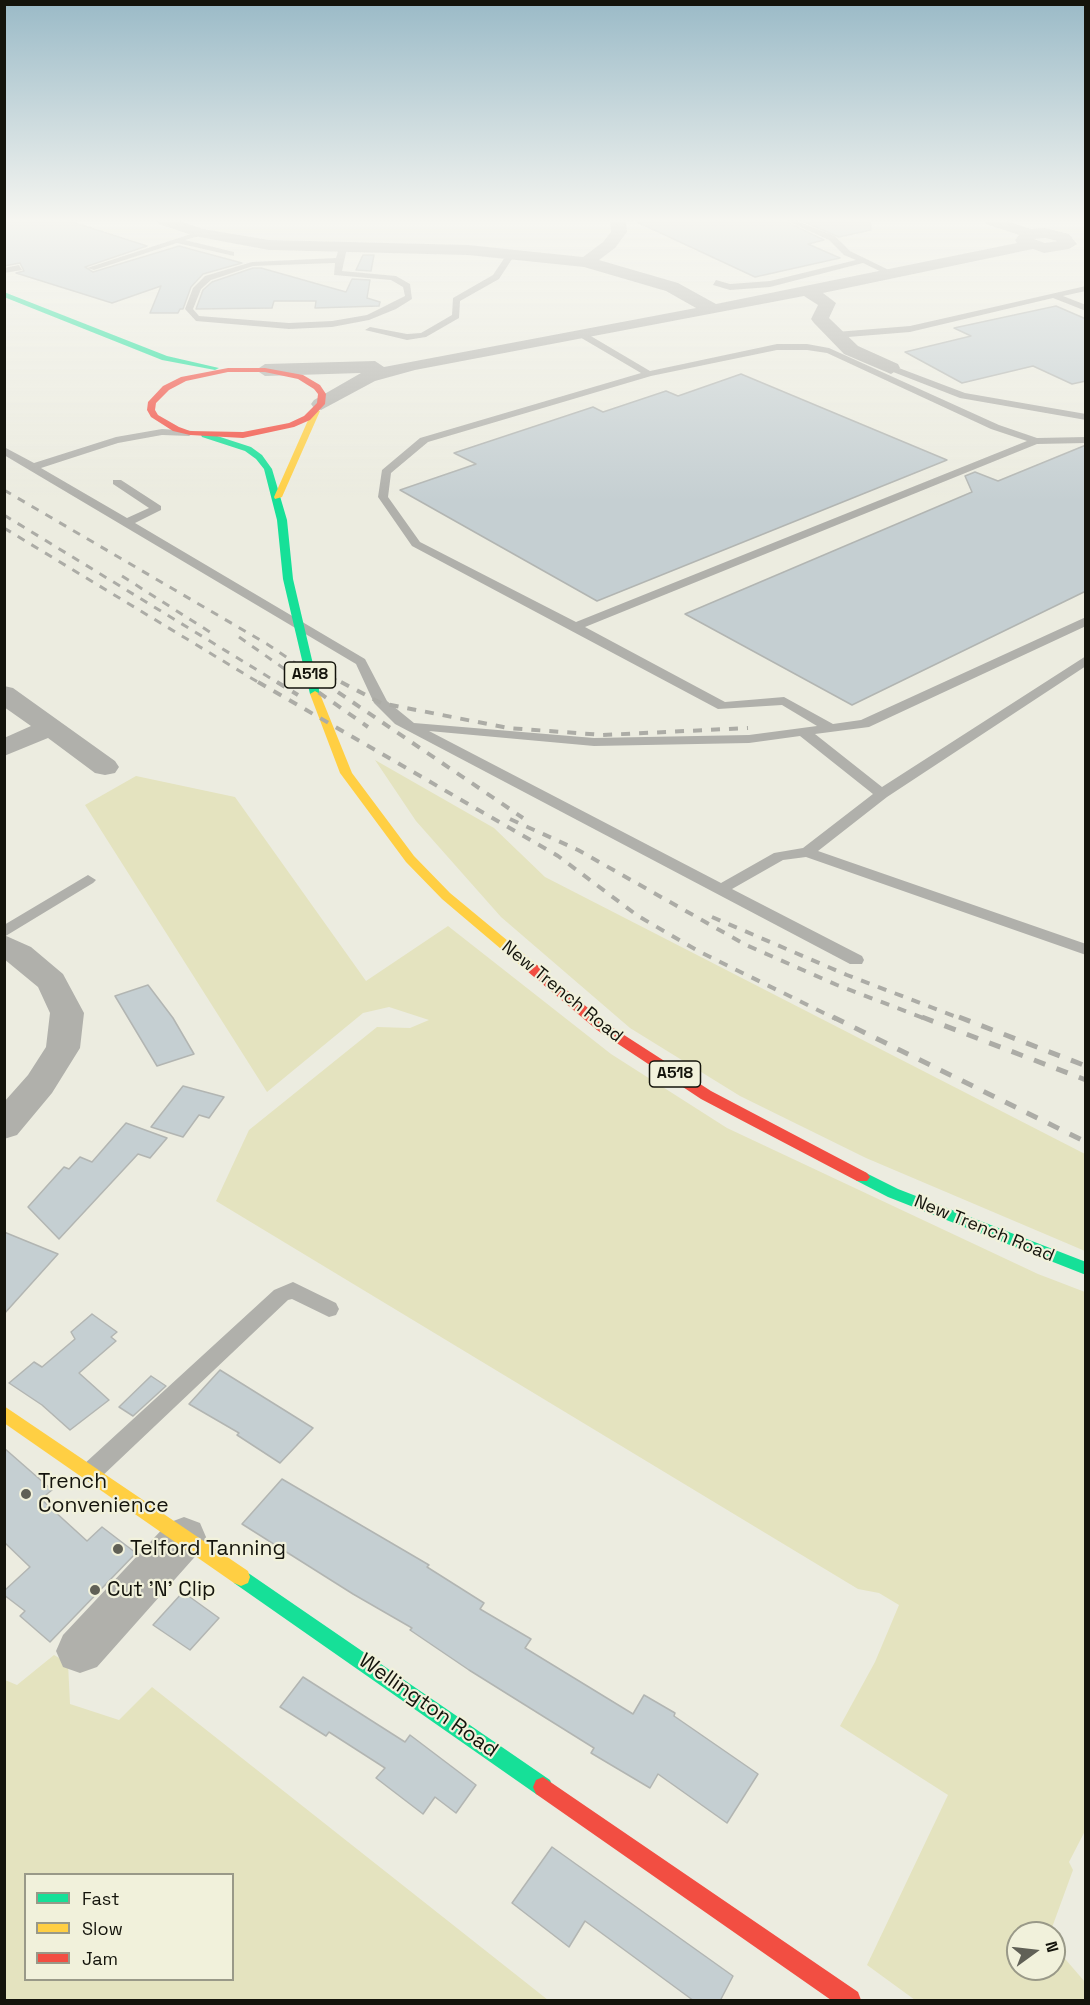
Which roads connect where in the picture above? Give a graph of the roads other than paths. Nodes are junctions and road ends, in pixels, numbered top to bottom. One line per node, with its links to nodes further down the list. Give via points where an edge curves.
1 (56, 315): 11 (main road)
2 (193, 315): 3 (lane, via 196,318 289,326 332,324)
3 (374, 315)
4 (456, 315): 8 (lane, via 423,335 407,337)
5 (688, 315): 9 (street)
6 (822, 315): 10 (street, via 820,319)
7 (971, 315): 10 (lane, via 910,329)
8 (370, 330)
9 (581, 334): 12 (street); 15 (lane)
10 (836, 335): 13 (street, via 851,350)
11 (138, 347): 14 (main road, via 192,365); 16 (main road, via 159,374)
12 (413, 365): 14 (street); 17 (street, via 368,377)
13 (891, 368): 19 (lane, via 963,396)
14 (259, 369): 16 (main road, via 200,375); 17 (main road, via 308,380 322,394)
15 (649, 374): 24 (lane, via 777,347 807,347 829,351 995,427); 31 (lane, via 423,440 386,472 383,497 416,543)
16 (159, 392): 18 (main road)
17 (319, 407): 21 (main road, via 291,425 263,433); 28 (main road)
18 (151, 410): 20 (main road, via 162,422); 22 (lane, via 144,422)
19 (1086, 417)
20 (190, 433): 21 (main road); 22 (lane, via 162,432)
21 (205, 435): 28 (main road, New Trench Road / A518, via 248,449 259,457)
22 (116, 440): 26 (lane)
23 (1086, 440): 24 (lane)
24 (1036, 441): 31 (lane)
25 (4, 450): 26 (lane)
26 (33, 467): 29 (lane)
27 (117, 482): 29 (lane, via 157,508)
28 (278, 497): 49 (main road, New Trench Road / A518, via 288,579 313,688 344,767 369,807 410,859 446,896 602,1027 706,1095 893,1193)
29 (126, 523): 34 (lane, via 361,662 381,703)
30 (1086, 621): 36 (lane, via 864,724)
31 (575, 627): 36 (lane, via 723,706 784,701)
32 (1086, 660): 40 (lane)
33 (4, 694): 35 (street)
34 (408, 725): 37 (lane, via 594,742 749,739); 43 (lane)
35 (51, 727): 38 (street); 39 (street)
36 (830, 728): 37 (lane)
37 (803, 732): 40 (lane)
38 (4, 748)
39 (105, 767)
40 (882, 794): 41 (lane)
41 (807, 852): 43 (lane, via 779,856); 46 (lane)
42 (88, 880): 44 (lane)
43 (721, 889): 47 (lane)
44 (4, 932)
45 (4, 945): 48 (street, via 52,981 66,1013 63,1048 40,1084)
46 (1086, 950)
47 (856, 960)
48 (4, 1126)
49 (1086, 1269)
50 (329, 1309): 52 (lane, via 293,1290 281,1295)
51 (4, 1413): 52 (main road, Wellington Road)
52 (91, 1473): 53 (main road, Wellington Road)
53 (184, 1537): 54 (street); 55 (main road, Wellington Road)
54 (80, 1652)
55 (850, 2001)

